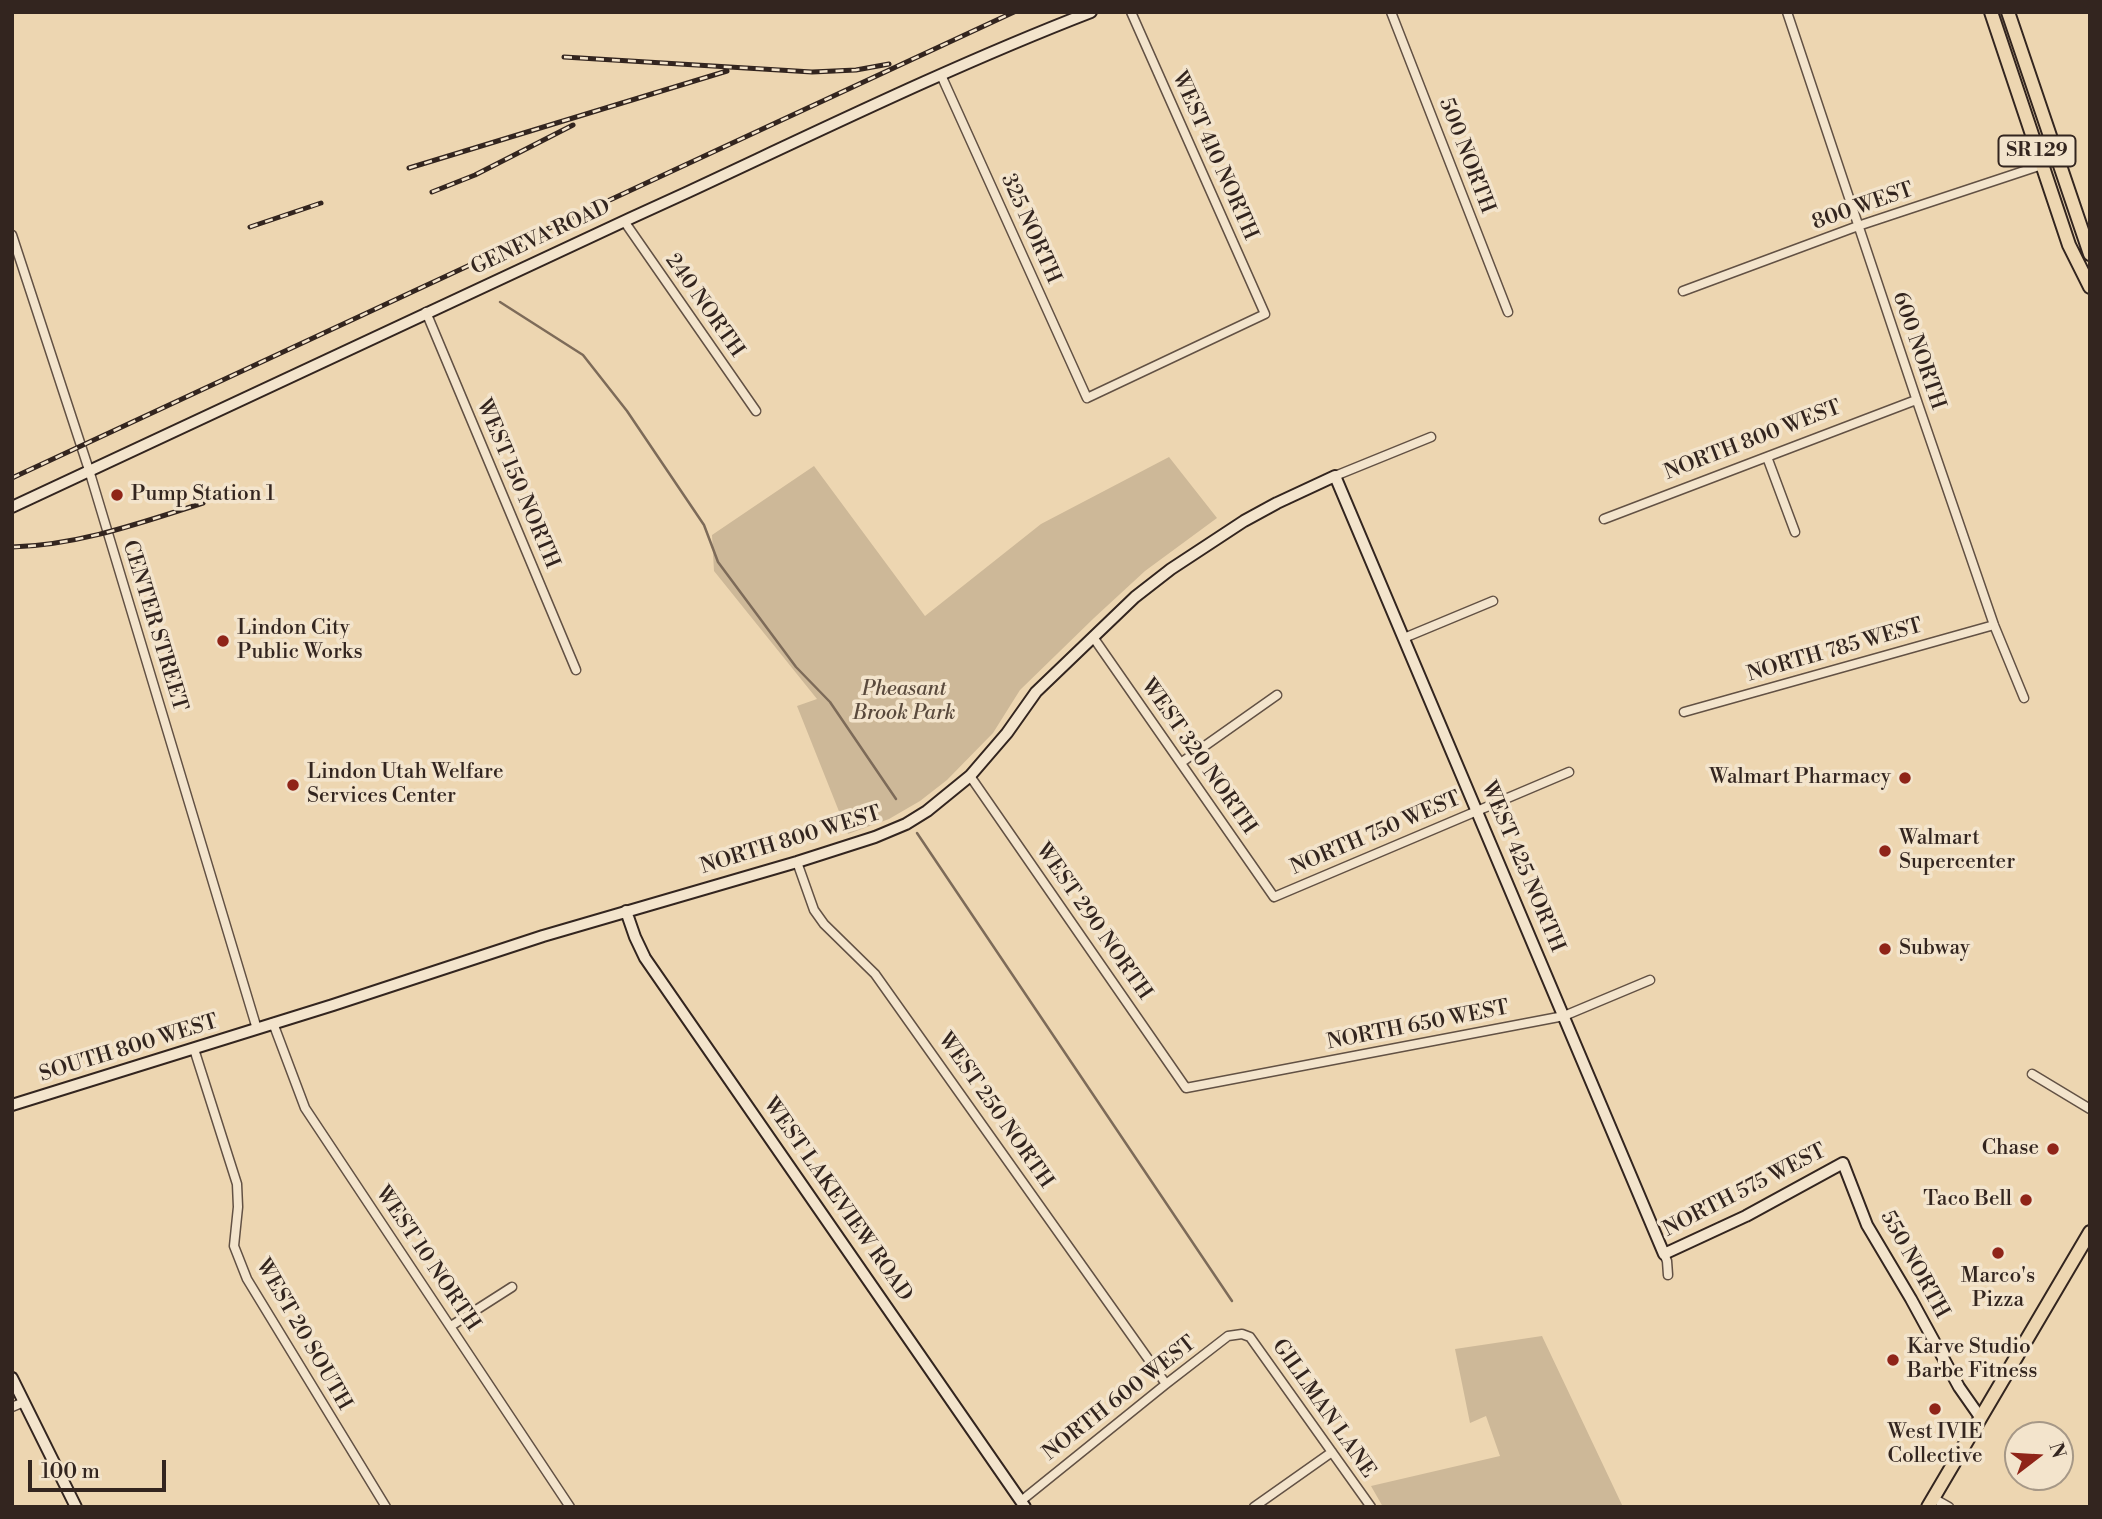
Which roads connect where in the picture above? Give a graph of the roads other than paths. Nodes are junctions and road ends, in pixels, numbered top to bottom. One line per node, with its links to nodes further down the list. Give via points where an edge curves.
1 (1091, 12): 7 (street, GENEVA ROAD)
2 (1131, 12): 18 (street, WEST 410 NORTH, via 1265,314)
3 (1391, 12): 17 (street, 500 NORTH)
4 (1787, 12): 11 (street, 600 NORTH)
5 (1991, 12): 9 (main road, SR 129)
6 (2008, 12): 8 (main road, SR 129)
7 (941, 75): 10 (street, GENEVA ROAD); 18 (street, 325 NORTH)
8 (2057, 160): 9 (street, 800 WEST); 13 (main road, SR 129)
9 (2042, 165): 11 (street, 800 WEST); 14 (main road, SR 129, via 2069,245)
10 (624, 221): 16 (street, GENEVA ROAD); 20 (street, 240 NORTH)
11 (1858, 226): 15 (street, 800 WEST); 19 (street, 600 NORTH)
12 (12, 235): 23 (street, CENTER STREET)
13 (2090, 254)
14 (2090, 287)
15 (1684, 291)
16 (426, 312): 23 (street, GENEVA ROAD); 32 (street, WEST 150 NORTH)
17 (1508, 312)
18 (1087, 398)
19 (1916, 400): 22 (street, NORTH 800 WEST); 29 (street, 600 NORTH)
20 (756, 411)
21 (1431, 437): 24 (street, NORTH 800 WEST)
22 (1767, 457): 26 (street, NORTH 800 WEST); 27 (street)
23 (89, 470): 25 (street, GENEVA ROAD); 46 (street, CENTER STREET)
24 (1335, 476): 30 (street, NORTH 800 WEST, via 1277,503 1208,544 1135,597); 31 (street, WEST 425 NORTH)
25 (12, 507)
26 (1604, 519)
27 (1795, 532)
28 (1493, 601): 31 (street)
29 (1994, 625): 34 (street, 600 NORTH); 35 (street, NORTH 785 WEST)
30 (1093, 637): 36 (street, WEST 320 NORTH); 38 (street, NORTH 800 WEST, via 1036,692)
31 (1404, 638): 39 (street, WEST 425 NORTH)
32 (576, 670)
33 (1277, 695): 36 (street)
34 (2024, 698)
35 (1684, 712)
36 (1182, 762): 41 (street, WEST 320 NORTH)
37 (1569, 772): 39 (street, NORTH 750 WEST)
38 (970, 776): 40 (street, NORTH 800 WEST, via 906,824); 49 (street, WEST 290 NORTH)
39 (1477, 810): 41 (street, NORTH 750 WEST); 44 (street, WEST 425 NORTH)
40 (797, 862): 42 (street, NORTH 800 WEST); 60 (street, WEST 250 NORTH, via 814,910 875,974)
41 (1274, 897)
42 (626, 911): 45 (street, NORTH 800 WEST); 66 (street, WEST LAKEVIEW ROAD, via 645,958)
43 (1650, 980): 44 (street, NORTH 650 WEST)
44 (1564, 1016): 49 (street, NORTH 650 WEST); 54 (street, WEST 425 NORTH)
45 (273, 1023): 46 (street, NORTH 800 WEST); 57 (street, WEST 10 NORTH, via 305,1108)
46 (257, 1029): 47 (street, SOUTH 800 WEST)
47 (194, 1049): 50 (street, SOUTH 800 WEST); 68 (street, WEST 20 SOUTH, via 237,1184 234,1246 247,1279)
48 (2032, 1074): 51 (street)
49 (1186, 1088)
50 (12, 1105)
51 (2090, 1109)
52 (1843, 1163): 54 (street, NORTH 575 WEST); 63 (street, 550 NORTH, via 1867,1225)
53 (2090, 1232): 63 (main road)
54 (1664, 1254): 55 (street, WEST 425 NORTH)
55 (1668, 1275)
56 (512, 1287): 57 (street)
57 (451, 1326): 69 (street, WEST 10 NORTH)
58 (1245, 1335): 60 (street, NORTH 600 WEST, via 1228,1336); 64 (street, GILLMAN LANE)
59 (12, 1378): 61 (street)
60 (1166, 1384): 66 (street, NORTH 600 WEST)
61 (24, 1402): 62 (street); 67 (street)
62 (12, 1407)
63 (1980, 1418): 65 (main road)
64 (1332, 1452): 70 (street); 71 (street, GILLMAN LANE)
65 (1931, 1502): 72 (street)
66 (1023, 1504)
67 (76, 1507)
68 (386, 1507)
69 (570, 1507)
70 (1254, 1507)
71 (1371, 1507)
72 (1949, 1507)

